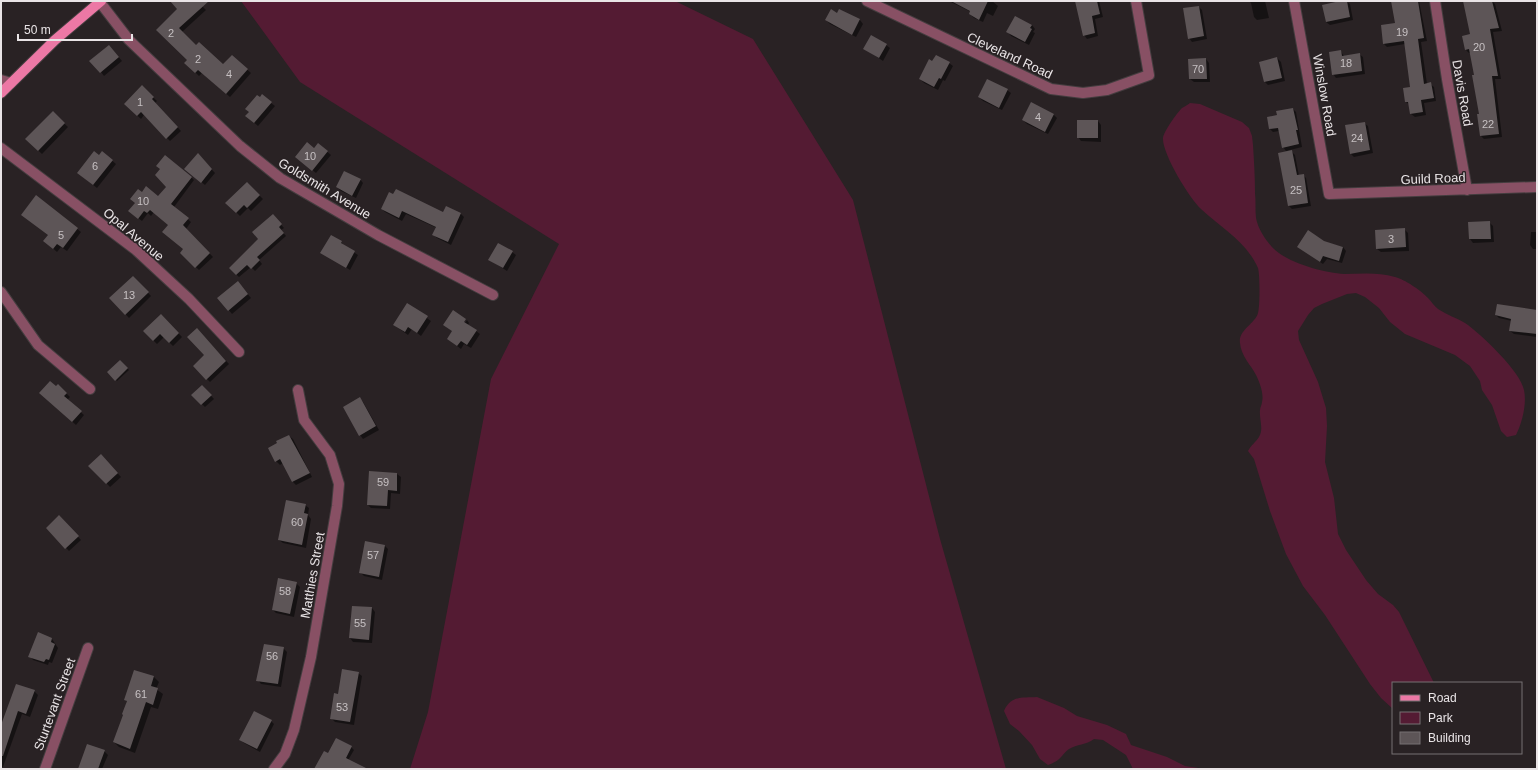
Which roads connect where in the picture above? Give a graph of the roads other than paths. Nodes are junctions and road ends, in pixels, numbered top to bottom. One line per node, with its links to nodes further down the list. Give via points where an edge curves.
1 (100, 1): 6 (main road); 13 (street, Goldsmith Avenue, via 130,40 240,146 280,178 378,235)
2 (866, 1): 3 (street, Cleveland Road, via 1051,89 1083,93 1107,90 1149,75)
3 (1136, 1)
4 (1294, 1): 11 (street, Winslow Road)
5 (1435, 1): 10 (street, Davis Road)
6 (6, 81): 7 (main road)
7 (1, 93)
8 (1, 148): 14 (street, Opal Avenue, via 136,250 189,299)
9 (1537, 187): 10 (street, Guild Road)
10 (1467, 190): 11 (street, Guild Road)
11 (1329, 194)
12 (1, 292): 15 (street, via 38,345)
13 (493, 295)
14 (239, 352)
15 (90, 388)
16 (298, 390): 19 (street, Matthies Street, via 304,420 330,455 339,484 311,657 296,723 285,754)
17 (88, 648): 18 (street, Sturtevant Street)
18 (45, 769)
19 (274, 769)

